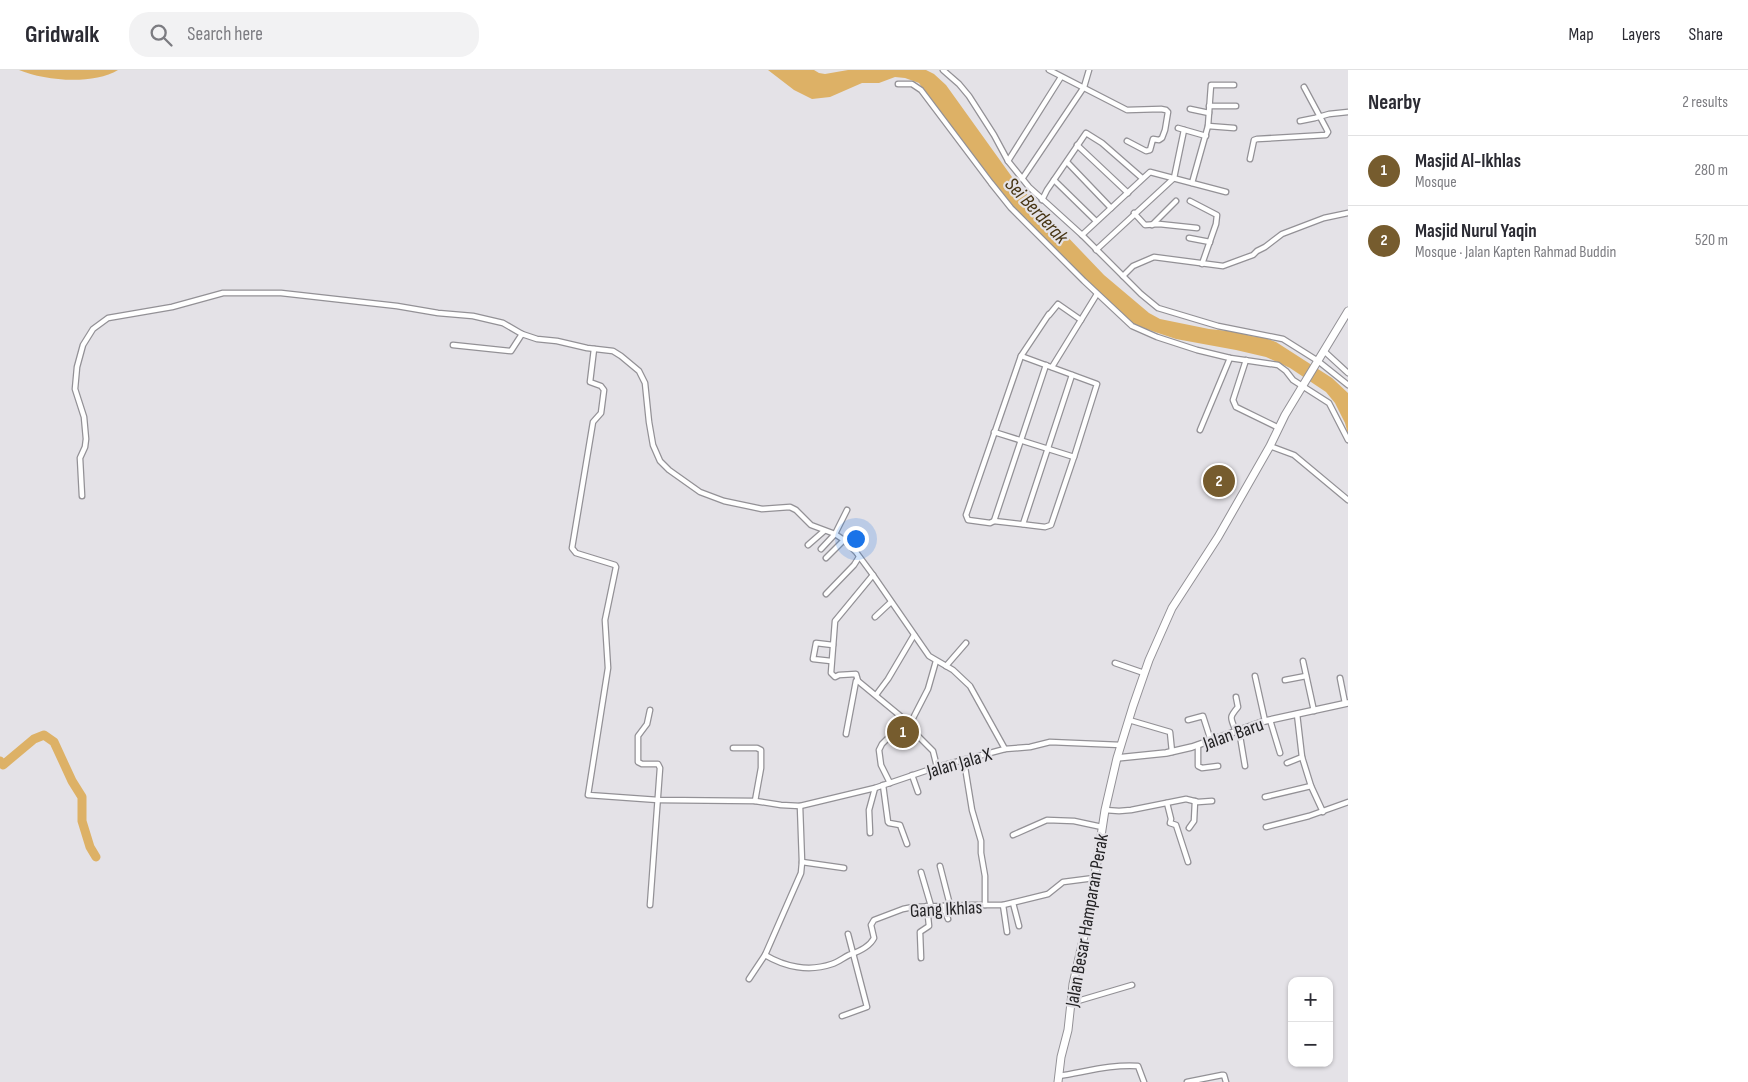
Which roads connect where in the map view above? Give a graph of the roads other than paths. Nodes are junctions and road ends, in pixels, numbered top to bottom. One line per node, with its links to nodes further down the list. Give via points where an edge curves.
1 (943, 70): 24 (street, via 968,96)
2 (1049, 70): 4 (street)
3 (1089, 70): 7 (street)
4 (1059, 74): 7 (street); 24 (street)
5 (898, 84): 48 (street, via 912,84 921,90 1012,208)
6 (1234, 85): 9 (street, via 1210,86)
7 (1084, 87): 21 (street, via 1127,110 1168,112 1162,138 1153,139 1150,150); 28 (street)
8 (1304, 87): 14 (street)
9 (1209, 106): 10 (street); 13 (street)
10 (1236, 106)
11 (1190, 108): 13 (street)
12 (1348, 112): 14 (street)
13 (1209, 113): 16 (street)
14 (1320, 116): 15 (street); 23 (street, via 1328,132 1326,135 1256,139 1252,143)
15 (1300, 121)
16 (1208, 126): 18 (street); 20 (street)
17 (1178, 128): 19 (street)
18 (1234, 128)
19 (1184, 130): 20 (street); 27 (street)
20 (1206, 136): 30 (street)
21 (1127, 141)
22 (1077, 145): 25 (street); 26 (street, via 1087,133); 32 (street)
23 (1250, 159)
24 (1008, 160): 28 (street)
25 (1067, 162): 29 (street); 36 (street)
26 (1142, 178): 27 (street, via 1152,171); 32 (street)
27 (1174, 178): 30 (street); 38 (street)
28 (1022, 179): 33 (street)
29 (1054, 180): 33 (street); 39 (street)
30 (1192, 183): 31 (street)
31 (1226, 192)
32 (1128, 193): 36 (street)
33 (1042, 200): 42 (street)
34 (1176, 201): 40 (street)
35 (1190, 201): 44 (street, via 1217,213)
36 (1111, 208): 39 (street)
37 (1348, 212): 46 (street, via 1282,234 1253,256 1240,261 1223,266)
38 (1134, 213): 40 (street, via 1145,226); 45 (street)
39 (1096, 221): 42 (street)
40 (1152, 224): 41 (street)
41 (1197, 228)
42 (1082, 234): 45 (street)
43 (1189, 238): 44 (street)
44 (1210, 242): 46 (street)
45 (1096, 250): 47 (street)
46 (1202, 264): 47 (street, via 1154,257 1132,266)
47 (1123, 276): 58 (street, via 1158,308 1218,326 1283,339)
48 (1097, 294): 50 (street); 56 (street, via 1132,326 1148,334)
49 (1348, 311): 54 (main road, Jalan Besar Hamparan Perak)
50 (1081, 320): 55 (street, via 1058,304); 60 (street)
51 (522, 334): 52 (street, via 511,351); 53 (street); 73 (street, via 503,324 473,316 281,293 223,293 108,318 93,329 82,345 76,370 75,389 84,417 86,439 80,458)
52 (453, 345)
53 (594, 349): 78 (street, via 613,351 639,370 645,383 653,445 660,461 669,470 700,492 724,501 762,509 793,508 811,525); 137 (street, Jalan Jala X, via 590,382 604,390 601,413 592,422 572,548 576,553 616,568 605,620 608,668 588,794)
54 (1324, 351): 58 (main road, Jalan Besar Hamparan Perak); 61 (street)
55 (1021, 356): 59 (street); 67 (street)
56 (1230, 358): 57 (street); 66 (street)
57 (1246, 360): 63 (street, via 1278,365 1293,380); 65 (street, via 1234,404)
58 (1316, 364): 63 (main road, Jalan Besar Hamparan Perak); 64 (street)
59 (1046, 365): 60 (street); 68 (street)
60 (1052, 367): 62 (street)
61 (1348, 373)
62 (1072, 375): 71 (street); 72 (street, via 1097,384)
63 (1305, 384): 65 (main road, Jalan Besar Hamparan Perak); 69 (street, via 1330,403)
64 (1348, 385)
65 (1278, 428): 70 (main road, Jalan Besar Hamparan Perak)
66 (1200, 430)
67 (994, 432): 68 (street); 76 (street, via 966,515 968,520)
68 (1021, 440): 71 (street); 76 (street)
69 (1348, 440)
70 (1270, 446): 74 (street, via 1294,455); 97 (main road, Jalan Besar Hamparan Perak, via 1161,630)
71 (1048, 450): 72 (street); 77 (street)
72 (1074, 457): 77 (street, via 1051,525)
73 (82, 496)
74 (1348, 500)
75 (847, 510): 79 (street)
76 (994, 521): 77 (street)
77 (1023, 524)
78 (824, 531): 79 (street); 81 (street)
79 (835, 534): 80 (street); 82 (street)
80 (844, 540): 83 (street); 84 (street)
81 (808, 545)
82 (821, 549)
83 (859, 557): 85 (street); 86 (street)
84 (826, 558)
85 (873, 575): 87 (street); 91 (street, via 836,618)
86 (826, 594)
87 (890, 602): 88 (street); 89 (street)
88 (875, 617)
89 (914, 635): 92 (street, via 929,656); 103 (street)
90 (966, 642): 96 (street)
91 (833, 645): 94 (street); 94 (street, via 816,643 811,659)
92 (937, 661): 96 (street); 113 (street, via 928,689)
93 (1303, 661): 99 (street)
94 (831, 662): 102 (street, via 831,673 835,677 855,673)
95 (1115, 663): 97 (street)
96 (946, 666): 120 (street, via 970,686)
97 (1144, 673): 110 (main road, Jalan Besar Hamparan Perak)
98 (1255, 676): 112 (street)
99 (1306, 676): 101 (street); 107 (street)
100 (1340, 678): 105 (street)
101 (1285, 680)
102 (858, 681): 103 (street); 115 (street)
103 (876, 695): 109 (street)
104 (1236, 696): 114 (street, via 1238,707 1231,716)
105 (1347, 704): 107 (street, Jalan Baru)
106 (650, 710): 137 (street, via 647,724 638,736 638,762 658,764)
107 (1314, 710): 108 (street, Jalan Baru)
108 (1297, 714): 112 (street, Jalan Baru); 123 (street)
109 (899, 717): 113 (street); 131 (street, via 880,750 881,765)
110 (1129, 720): 117 (main road, Jalan Besar Hamparan Perak); 121 (street, via 1170,732)
111 (1188, 720): 116 (street, via 1203,716)
112 (1267, 720): 114 (street, Jalan Baru); 122 (street)
113 (910, 724): 129 (street, via 933,751)
114 (1238, 731): 116 (street, Jalan Baru); 128 (street)
115 (846, 734)
116 (1212, 741): 118 (street, Jalan Baru)
117 (1121, 745): 120 (street, Jalan Jala X, via 1050,742 1030,748); 124 (main road, Jalan Besar Hamparan Perak)
118 (1198, 745): 121 (street, Jalan Baru); 127 (street, via 1198,766)
119 (733, 748): 138 (street, via 761,750)
120 (1005, 749): 125 (street, Jalan Jala X)
121 (1172, 752): 124 (street, Jalan Baru)
122 (1280, 753)
123 (1302, 757): 126 (street); 133 (street)
124 (1117, 758): 144 (main road, Jalan Besar Hamparan Perak)
125 (966, 759): 129 (street, Jalan Jala X); 160 (street, via 972,810 981,841)
126 (1287, 763)
127 (1218, 766)
128 (1245, 766)
129 (936, 767): 130 (street, Jalan Jala X)
130 (912, 775): 131 (street, Jalan Jala X); 135 (street)
131 (890, 783): 132 (street, Jalan Jala X)
132 (883, 785): 134 (street, Jalan Jala X); 151 (street, via 888,823 900,825)
133 (1311, 786): 136 (street); 145 (street)
134 (875, 788): 143 (street, Jalan Jala X); 149 (street, via 869,810)
135 (918, 792)
136 (1265, 797)
137 (658, 800): 138 (street, Jalan Jala X); 159 (street)
138 (755, 801): 143 (street, Jalan Jala X)
139 (1195, 801): 140 (street); 142 (street, via 1186,799); 148 (street, via 1194,821)
140 (1212, 801)
141 (1348, 802): 145 (street)
142 (1167, 803): 144 (street, via 1131,810); 153 (street, via 1170,823 1176,825)
143 (800, 806): 152 (street)
144 (1105, 810): 146 (main road, Jalan Besar Hamparan Perak)
145 (1323, 812): 147 (street)
146 (1102, 827): 150 (street, via 1047,820); 157 (main road, Jalan Besar Hamparan Perak)
147 (1266, 827)
148 (1189, 828)
149 (870, 833)
150 (1013, 835)
151 (907, 844)
152 (802, 862): 155 (street); 170 (street, via 801,873)
153 (1188, 862)
154 (940, 866): 163 (street)
155 (844, 868)
156 (921, 872): 161 (street)
157 (1094, 878): 158 (street, Gang Ikhlas, via 1064,882 1048,894); 174 (main road, Jalan Besar Hamparan Perak)
158 (1013, 903): 164 (street, Gang Ikhlas); 166 (street)
159 (650, 905)
160 (985, 905): 163 (street, Gang Ikhlas); 164 (street, Gang Ikhlas)
161 (929, 906): 162 (street, Gang Ikhlas); 169 (street, Gang Ikhlas, via 903,909 874,920 871,925 874,938); 171 (street, via 929,926 920,932)
162 (943, 906): 163 (street, Gang Ikhlas); 165 (street)
163 (950, 906)
164 (1003, 906): 167 (street)
165 (948, 919)
166 (1019, 926)
167 (1007, 932)
168 (848, 934): 169 (street)
169 (853, 954): 170 (street, Gang Ikhlas, via 833,964 800,968 778,963); 175 (street, via 867,1007)
170 (765, 955): 172 (street)
171 (921, 958)
172 (749, 979)
173 (1132, 985): 174 (street)
174 (1071, 1003): 176 (main road, Jalan Besar Hamparan Perak)
175 (842, 1016)
176 (1058, 1079): 177 (street, via 1090,1070 1131,1065 1138,1066)
177 (1144, 1082)
178 (1187, 1082): 179 (street, via 1222,1074)
179 (1226, 1082)

